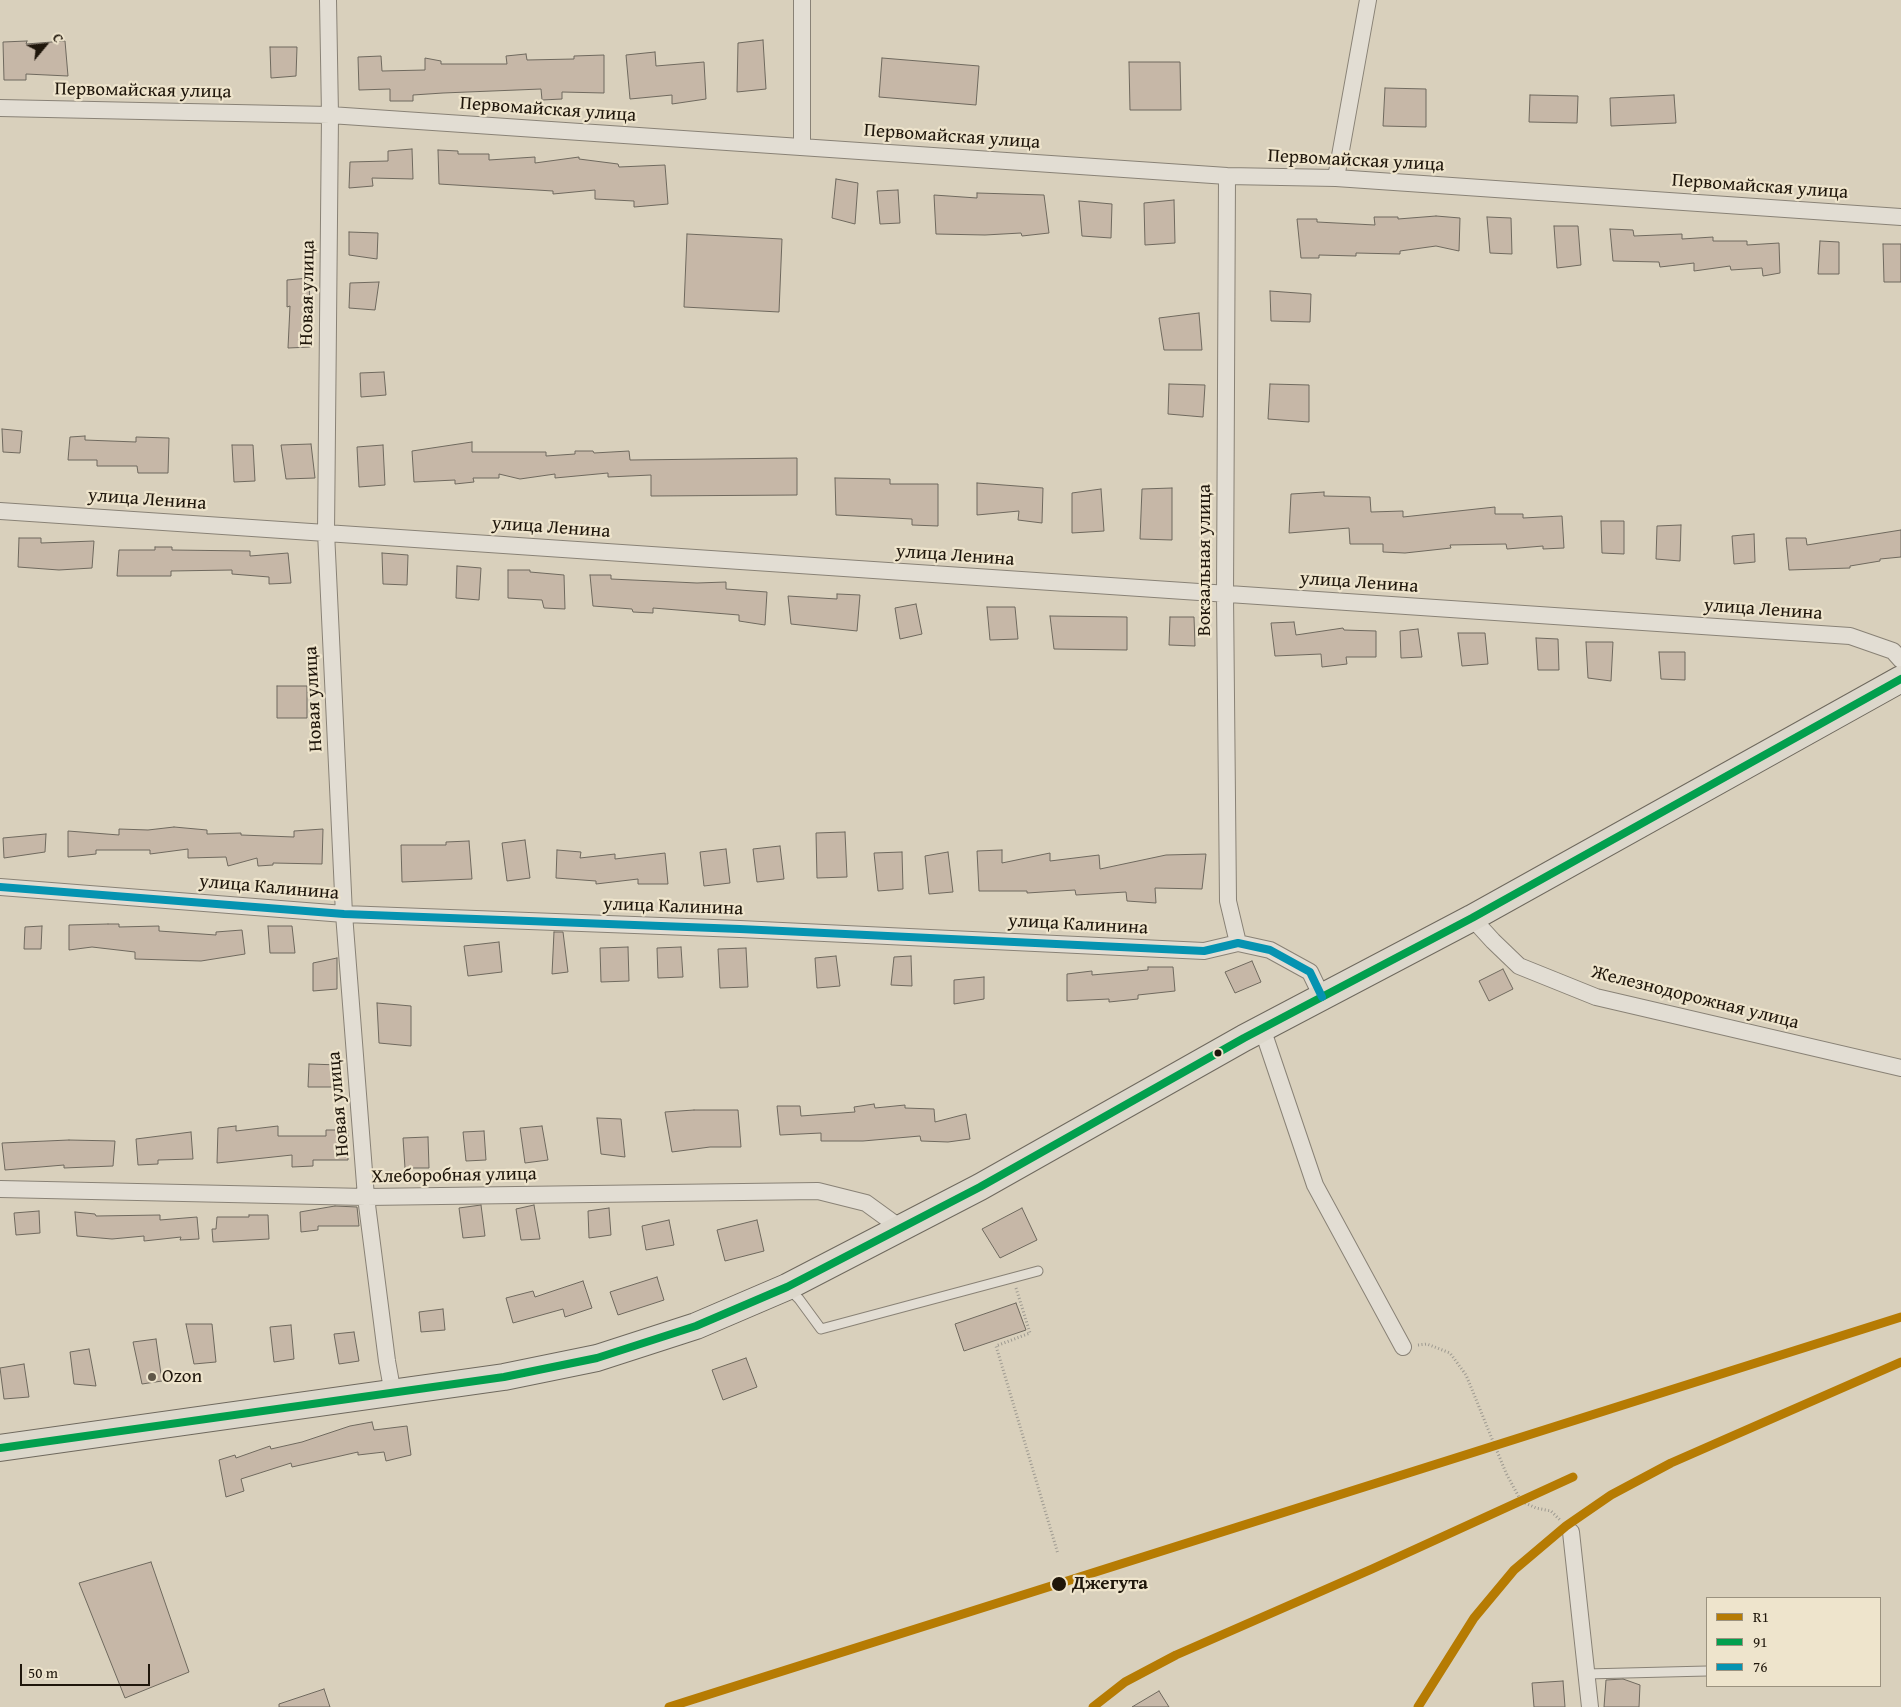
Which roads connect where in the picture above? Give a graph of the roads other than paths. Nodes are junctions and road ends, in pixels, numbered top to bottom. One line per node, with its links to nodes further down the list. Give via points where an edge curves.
1 (328, 0): 5 (street, Новая улица)
2 (802, 0): 6 (street)
3 (1368, 0): 8 (street)
4 (0, 108): 5 (street, Первомайская улица)
5 (330, 115): 6 (street, Первомайская улица); 11 (street, Новая улица)
6 (802, 147): 7 (street, Первомайская улица)
7 (1227, 176): 8 (street, Первомайская улица); 12 (street, Вокзальная улица)
8 (1336, 178): 9 (street, Первомайская улица)
9 (1901, 217)
10 (0, 511): 11 (street, улица Ленина)
11 (326, 532): 12 (street, улица Ленина); 16 (street, Новая улица)
12 (1225, 595): 13 (street, улица Ленина, via 1850,636 1893,651); 18 (street, Вокзальная улица, via 1228,901)
13 (1901, 660)
14 (1901, 679): 17 (main road)
15 (0, 887): 16 (street, улица Калинина)
16 (344, 914): 18 (street, улица Калинина, via 1204,951); 23 (street, Новая улица)
17 (1472, 918): 19 (main road); 21 (street, Железнодорожная улица, via 1519,966 1596,997)
18 (1238, 943): 19 (street, улица Калинина, via 1270,950 1310,972)
19 (1322, 997): 20 (main road)
20 (1262, 1028): 24 (main road, via 980,1187); 27 (street, via 1315,1185)
21 (1901, 1068)
22 (0, 1189): 23 (street, Хлеборобная улица)
23 (366, 1197): 24 (street, Хлеборобная улица, via 818,1191 866,1203); 28 (street, Новая улица)
24 (899, 1227): 26 (main road)
25 (1038, 1271): 26 (lane, via 822,1329)
26 (786, 1287): 28 (main road, via 696,1326 597,1358 504,1377)
27 (1403, 1347)
28 (393, 1394): 29 (main road)
29 (0, 1448)
30 (1571, 1532): 32 (street)
31 (1706, 1670): 32 (lane)
32 (1586, 1674): 33 (street)
33 (1590, 1707)

